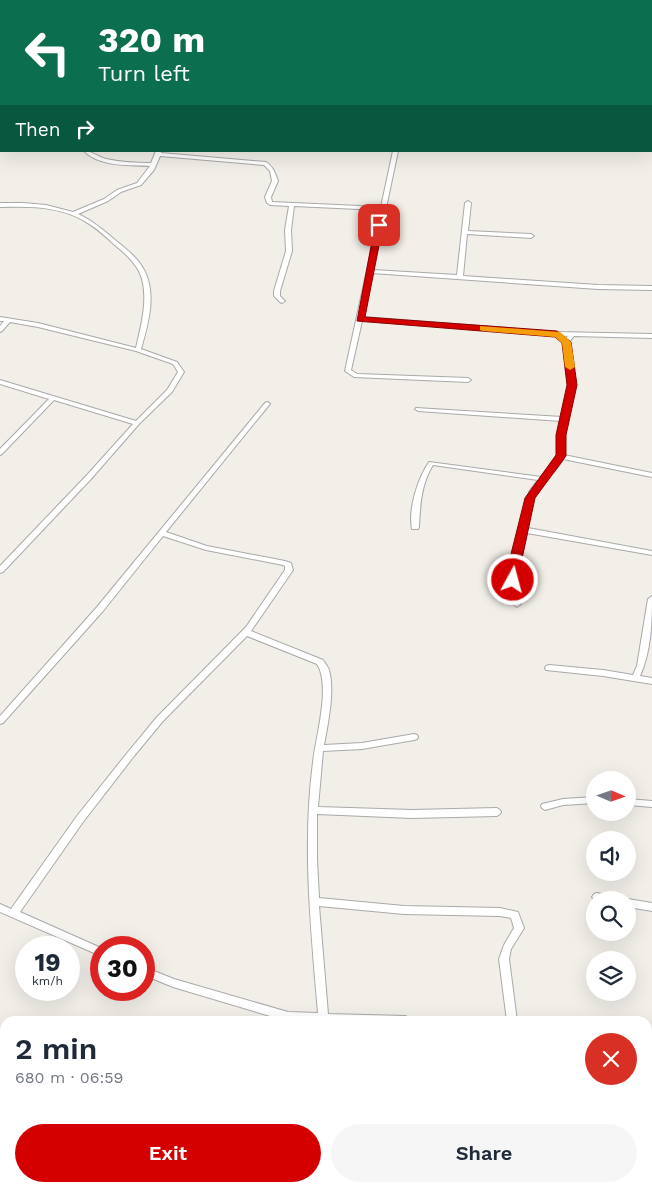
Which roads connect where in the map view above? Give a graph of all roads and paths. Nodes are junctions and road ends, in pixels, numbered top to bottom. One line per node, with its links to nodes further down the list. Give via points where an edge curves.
1 (88, 152): 4 (street, via 109,161)
2 (396, 152): 8 (street)
3 (158, 153): 4 (street); 6 (street, via 264,162 275,181 268,201)
4 (152, 165): 9 (street, via 136,186)
5 (468, 203): 10 (street)
6 (292, 204): 8 (street); 15 (street, via 289,251 277,291)
7 (0, 205): 9 (street, via 58,207)
8 (382, 209): 12 (street)
9 (75, 214): 24 (street, via 89,221 142,271 146,321)
10 (464, 232): 11 (street); 13 (street)
11 (531, 236)
12 (369, 271): 13 (street); 17 (street)
13 (460, 277): 14 (street)
14 (652, 288)
15 (282, 301)
16 (0, 319): 18 (street)
17 (360, 319): 20 (street); 25 (street, via 348,367 350,373 356,376)
18 (9, 320): 19 (street); 24 (street)
19 (0, 330)
20 (557, 334): 21 (street); 23 (street)
21 (573, 334): 22 (street); 23 (street)
22 (652, 336)
23 (566, 342): 30 (street, via 572,385)
24 (138, 350): 31 (street, via 174,363 181,372 170,391)
25 (468, 380)
26 (0, 382): 27 (street)
27 (53, 398): 31 (street); 32 (street)
28 (267, 404): 38 (street)
29 (418, 409): 30 (street)
30 (565, 419): 33 (street)
31 (137, 423): 40 (street)
32 (0, 453)
33 (561, 456): 34 (street); 35 (street)
34 (652, 475)
35 (543, 479): 36 (street, via 431,463 416,504); 37 (street, via 530,498)
36 (415, 527)
37 (524, 530): 39 (street); 42 (street, via 513,570)
38 (161, 533): 43 (street, via 206,548 288,565 288,570); 47 (street, via 100,609)
39 (652, 553)
40 (0, 570)
41 (652, 599): 45 (street, via 641,666)
42 (517, 604)
43 (245, 632): 49 (street, via 324,665 326,694); 60 (street, via 160,719 80,819)
44 (549, 668): 45 (street)
45 (635, 679): 46 (street)
46 (652, 681)
47 (0, 721)
48 (414, 737): 49 (street, via 362,746)
49 (320, 748): 54 (street)
50 (586, 801): 53 (street)
51 (636, 803): 52 (street)
52 (652, 804)
53 (545, 806)
54 (312, 810): 55 (street, via 412,814); 56 (street)
55 (497, 812)
56 (314, 902): 64 (street); 65 (street, via 394,910 515,915 519,928 504,959)
57 (636, 905): 59 (street)
58 (0, 908): 60 (street)
59 (652, 908)
60 (13, 914): 61 (street)
61 (90, 947)
62 (155, 976): 63 (street)
63 (285, 1016)
64 (324, 1016)
65 (511, 1016)

